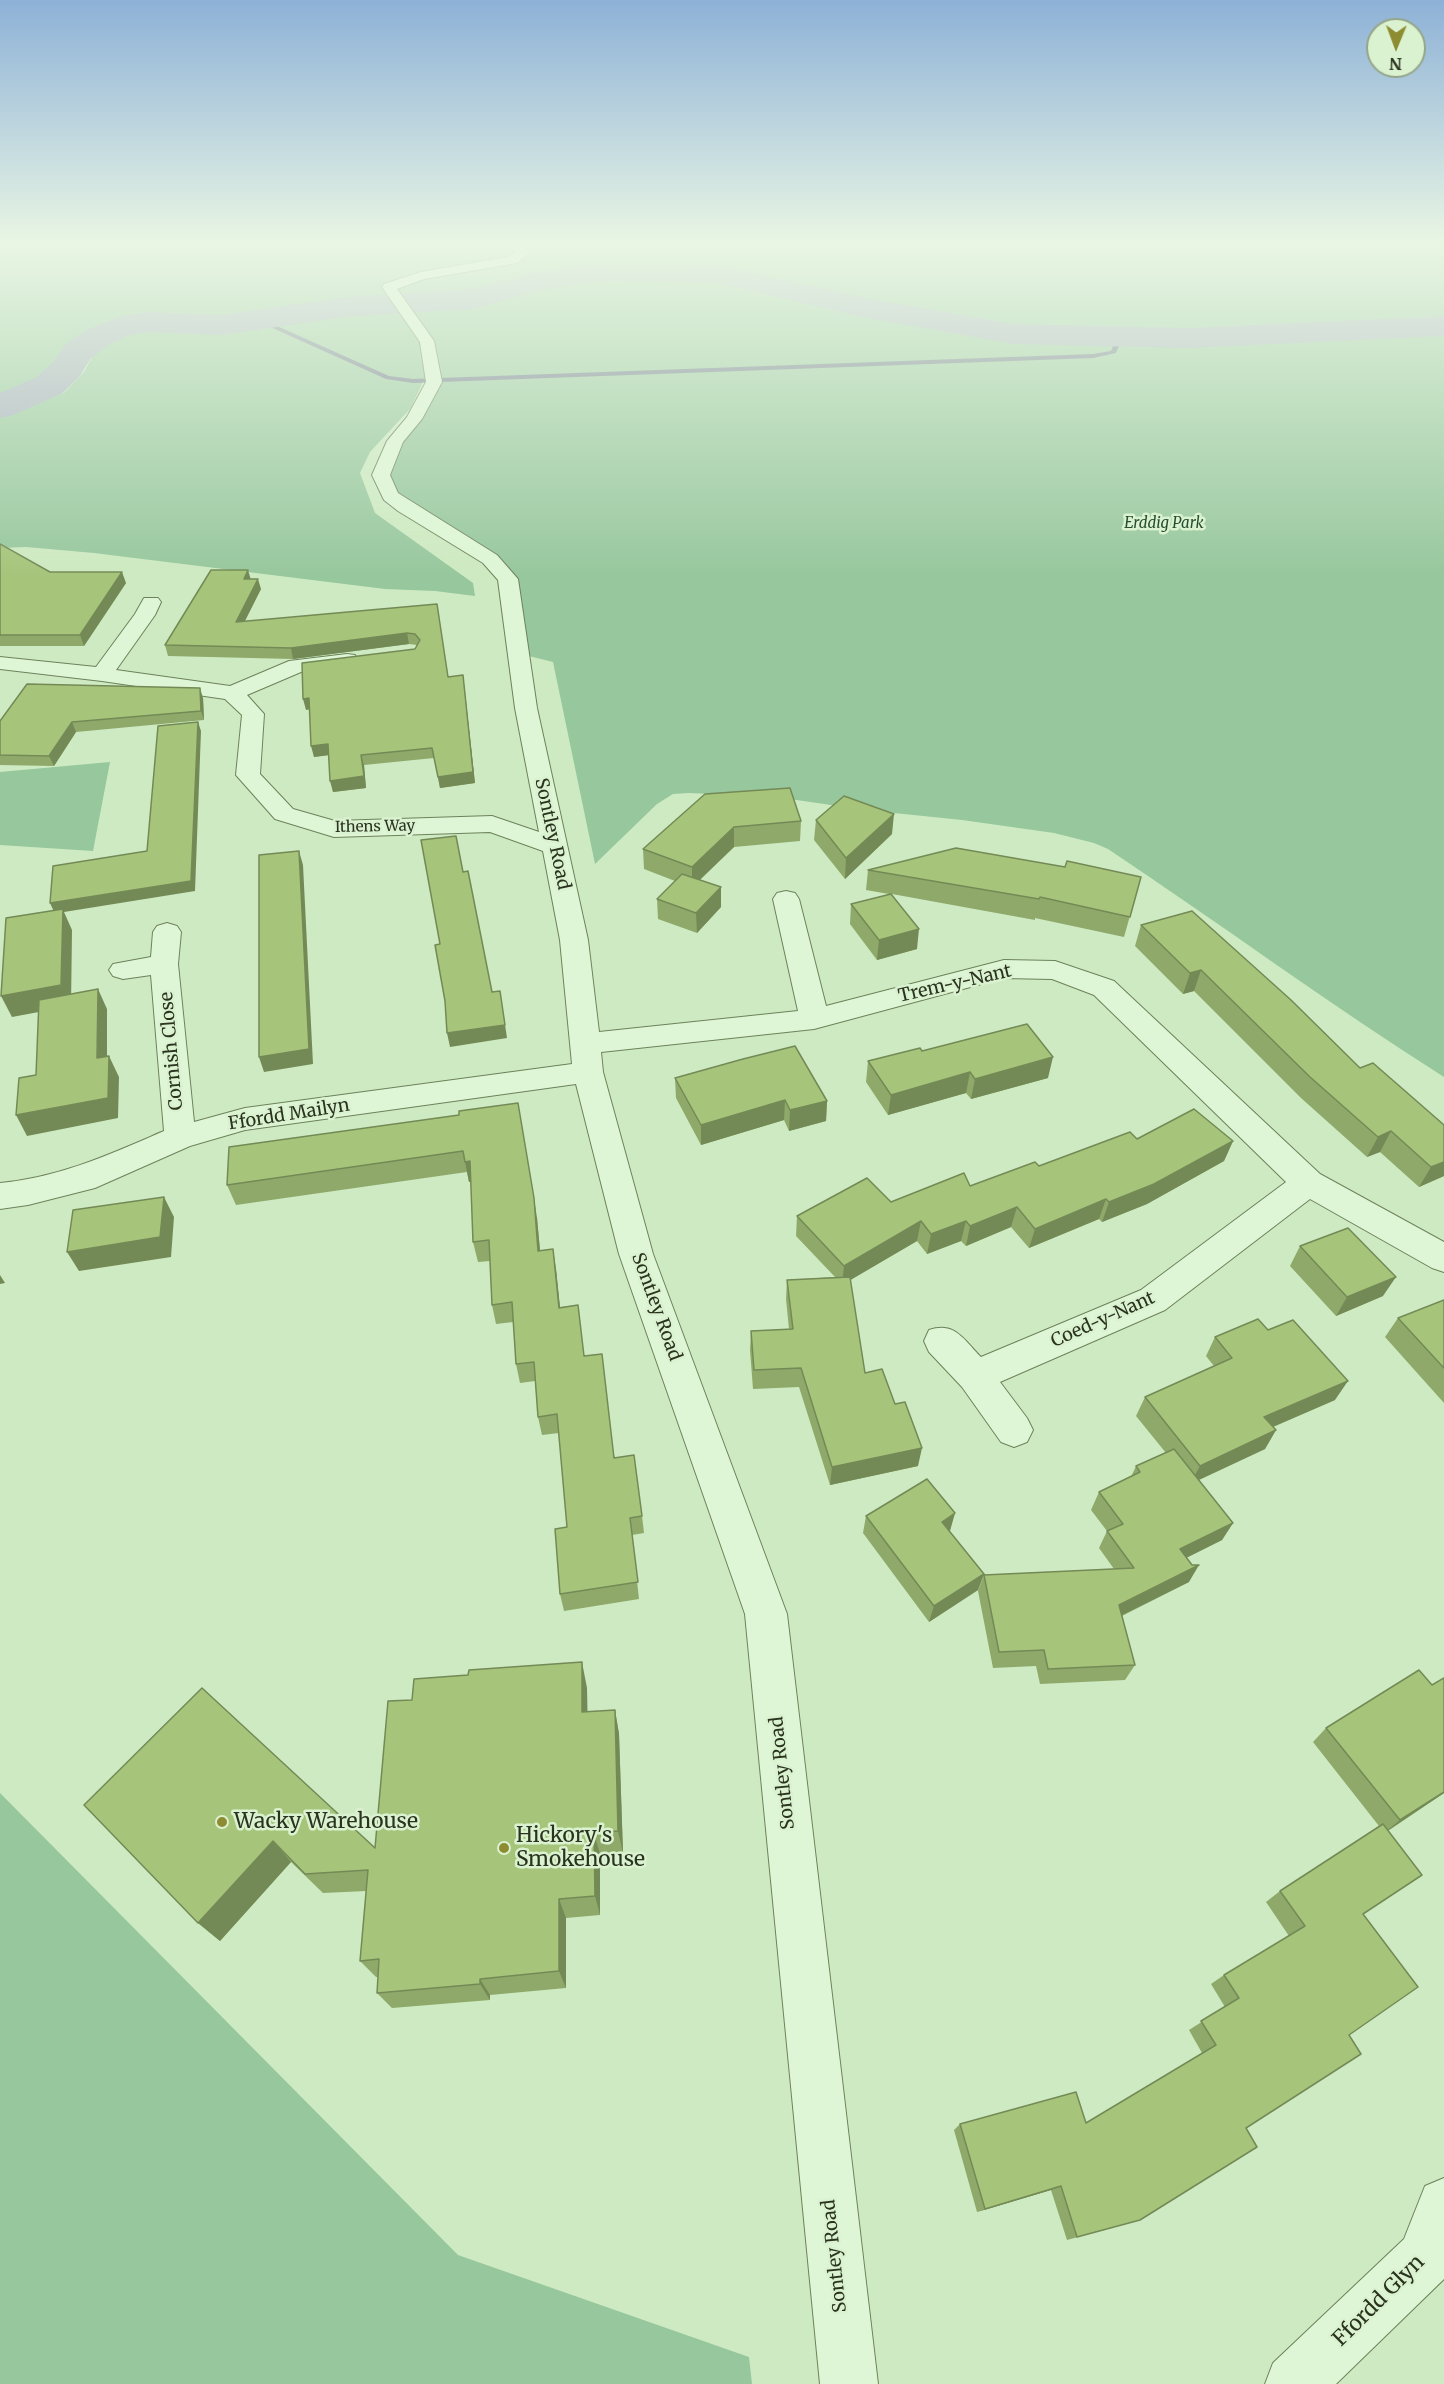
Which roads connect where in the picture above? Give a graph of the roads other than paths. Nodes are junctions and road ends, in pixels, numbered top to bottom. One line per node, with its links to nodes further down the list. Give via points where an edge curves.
1 (429, 354): 7 (street, Sontley Road, via 433,380 414,419 395,441 381,475 390,496 490,559 508,579 526,708)
2 (151, 602): 5 (street)
3 (364, 657): 6 (street, via 297,666)
4 (3, 666): 5 (street)
5 (102, 674): 6 (street)
6 (232, 693): 7 (street, Ithens Way, via 253,714 248,775 284,814 334,829 492,824)
7 (554, 846): 13 (street, Sontley Road, via 574,940)
8 (786, 900): 12 (street)
9 (166, 932): 10 (street, Cornish Close)
10 (164, 964): 11 (street); 14 (street, Cornish Close)
11 (123, 970)
12 (814, 1019): 13 (street, Trem-y-Nant); 15 (street, Trem-y-Nant, via 1004,969 1055,970 1104,988)
13 (586, 1058): 14 (street, Ffordd Mailyn, via 245,1119); 22 (street, Sontley Road, via 636,1254 766,1614)
14 (180, 1137): 16 (street, Ffordd Mailyn, via 83,1179)
15 (1308, 1183): 17 (street, Trem-y-Nant); 19 (street, Coed-y-Nant, via 1153,1300)
16 (0, 1196)
17 (1444, 1258)
18 (942, 1341): 19 (street)
19 (975, 1376): 20 (street)
20 (1014, 1430)
21 (1444, 2205): 23 (street, Ffordd Glyn, via 1425,2258)
22 (849, 2384)
23 (1294, 2384)

